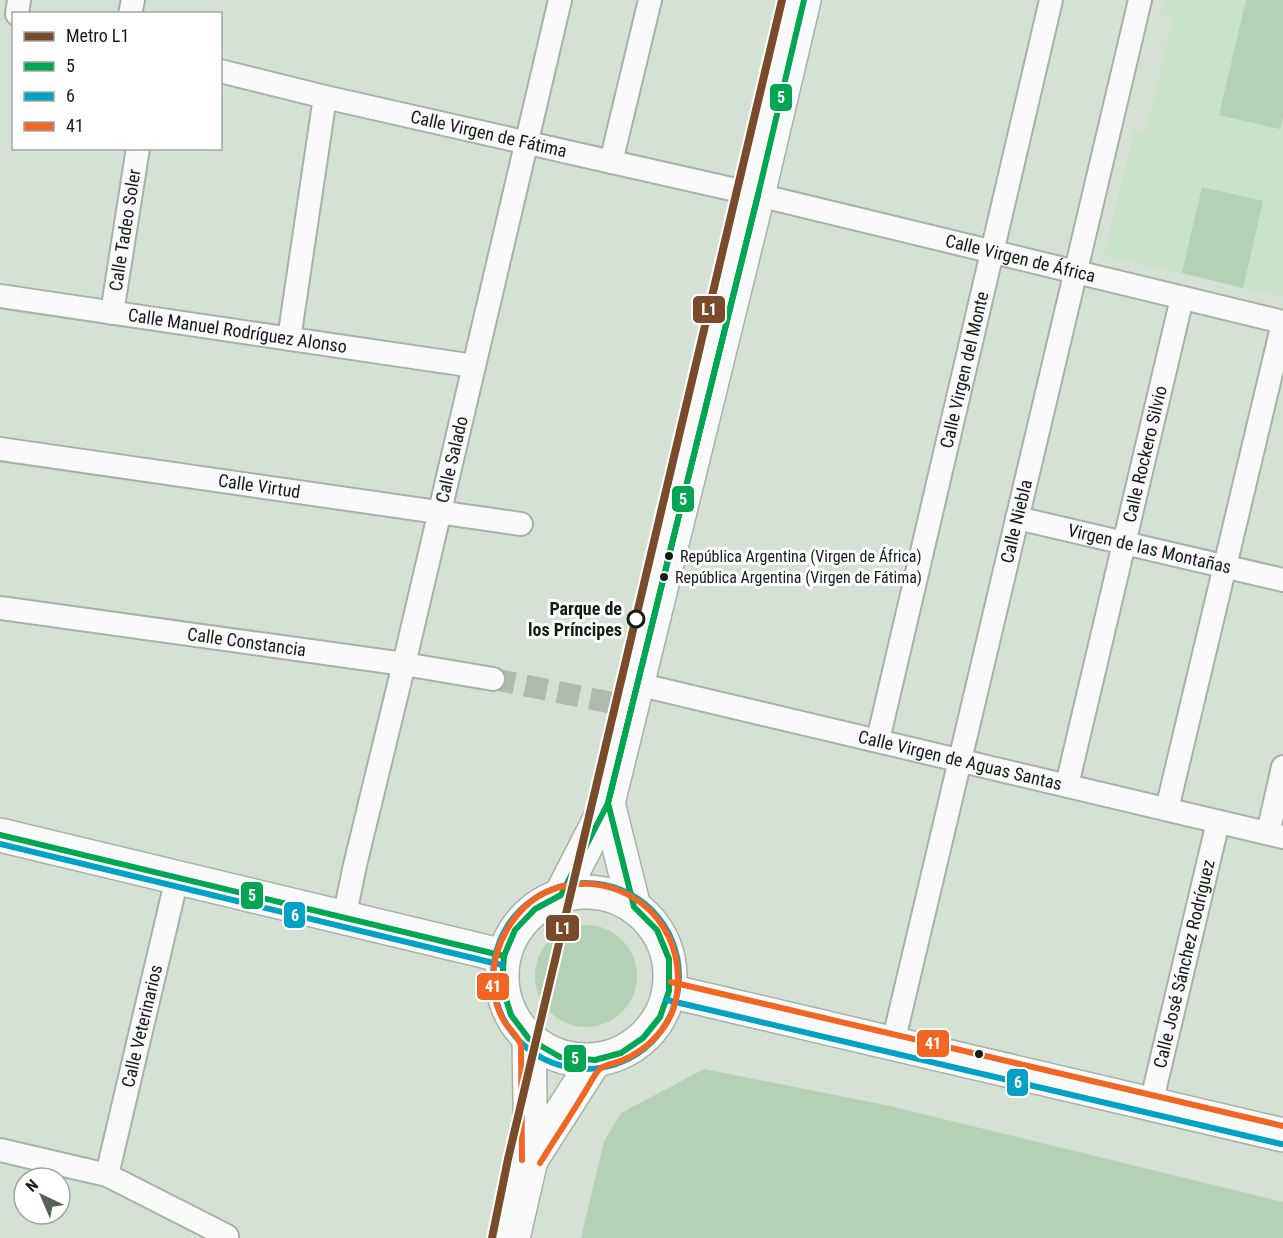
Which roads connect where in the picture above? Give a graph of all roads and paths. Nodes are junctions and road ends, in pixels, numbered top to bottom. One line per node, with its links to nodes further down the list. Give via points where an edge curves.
1 (560, 0): 8 (street, Calle Salado)
2 (650, 0): 10 (street)
3 (804, 0): 11 (main road)
4 (1051, 0): 12 (street, Calle Virgen del Monte)
5 (1140, 0): 13 (street, Calle Niebla)
6 (222, 72): 7 (street, Calle Virgen de Fátima)
7 (324, 98): 8 (street, Calle Virgen de Fátima); 18 (street)
8 (526, 143): 10 (street, Calle Virgen de Fátima); 19 (street, Calle Salado)
9 (138, 150): 16 (street, Calle Tadeo Soler)
10 (611, 162): 11 (street, Calle Virgen de Fátima)
11 (759, 195): 12 (street, Calle Virgen de África); 30 (main road)
12 (992, 252): 13 (street, Calle Virgen de África); 31 (street, Calle Virgen del Monte)
13 (1076, 272): 15 (street, Calle Virgen de África); 22 (street, Calle Niebla)
14 (0, 296): 16 (street, Calle Manuel Rodríguez Alonso)
15 (1182, 298): 17 (street, Calle Virgen de África); 24 (street, Calle Rockero Silvio)
16 (112, 313): 18 (street, Calle Manuel Rodríguez Alonso)
17 (1283, 323): 25 (street)
18 (289, 339): 19 (street, Calle Manuel Rodríguez Alonso)
19 (474, 366): 21 (street, Calle Salado)
20 (0, 449): 21 (street, Calle Virtud)
21 (439, 512): 23 (street, Calle Virtud); 28 (street, Calle Salado)
22 (1017, 518): 24 (street, Virgen de las Montañas); 32 (street, Calle Niebla)
23 (520, 524)
24 (1124, 543): 25 (street, Virgen de las Montañas); 34 (street, Calle Rockero Silvio)
25 (1225, 567): 26 (street, Virgen de las Montañas); 36 (street)
26 (1283, 580)
27 (0, 608): 28 (street, Calle Constancia)
28 (404, 664): 29 (street, Calle Constancia); 43 (street, Calle Salado)
29 (493, 680)
30 (637, 684): 31 (street, Calle Virgen de Aguas Santas); 35 (main road)
31 (878, 740): 32 (street, Calle Virgen de Aguas Santas)
32 (961, 760): 34 (street, Calle Virgen de Aguas Santas); 47 (street, Calle Niebla)
33 (1283, 767): 39 (street)
34 (1067, 785): 36 (street, Calle Virgen de Aguas Santas)
35 (608, 803): 41 (main road); 42 (main road)
36 (1167, 809): 37 (street, Calle Virgen de Aguas Santas)
37 (1218, 822): 39 (street, Calle Virgen de Aguas Santas); 49 (street, Calle José Sánchez Rodríguez)
38 (0, 835): 40 (main road)
39 (1275, 835)
40 (177, 878): 43 (main road); 53 (street, Calle Veterinarios)
41 (561, 895): 42 (main road, via 586,891 612,895); 44 (main road, via 535,909 515,930)
42 (634, 907): 45 (main road, via 657,930 669,959)
43 (344, 918): 44 (main road)
44 (504, 956): 46 (main road, via 505,996 511,1015)
45 (669, 992): 47 (main road); 48 (main road, via 660,1017 643,1038 621,1053)
46 (529, 1039): 48 (main road, via 560,1057); 52 (main road)
47 (893, 1043): 49 (main road)
48 (595, 1060): 52 (main road)
49 (1151, 1104): 50 (main road)
50 (1283, 1135)
51 (0, 1150): 53 (street)
52 (531, 1160): 55 (main road)
53 (107, 1175): 54 (street)
54 (227, 1236)
55 (513, 1238)

